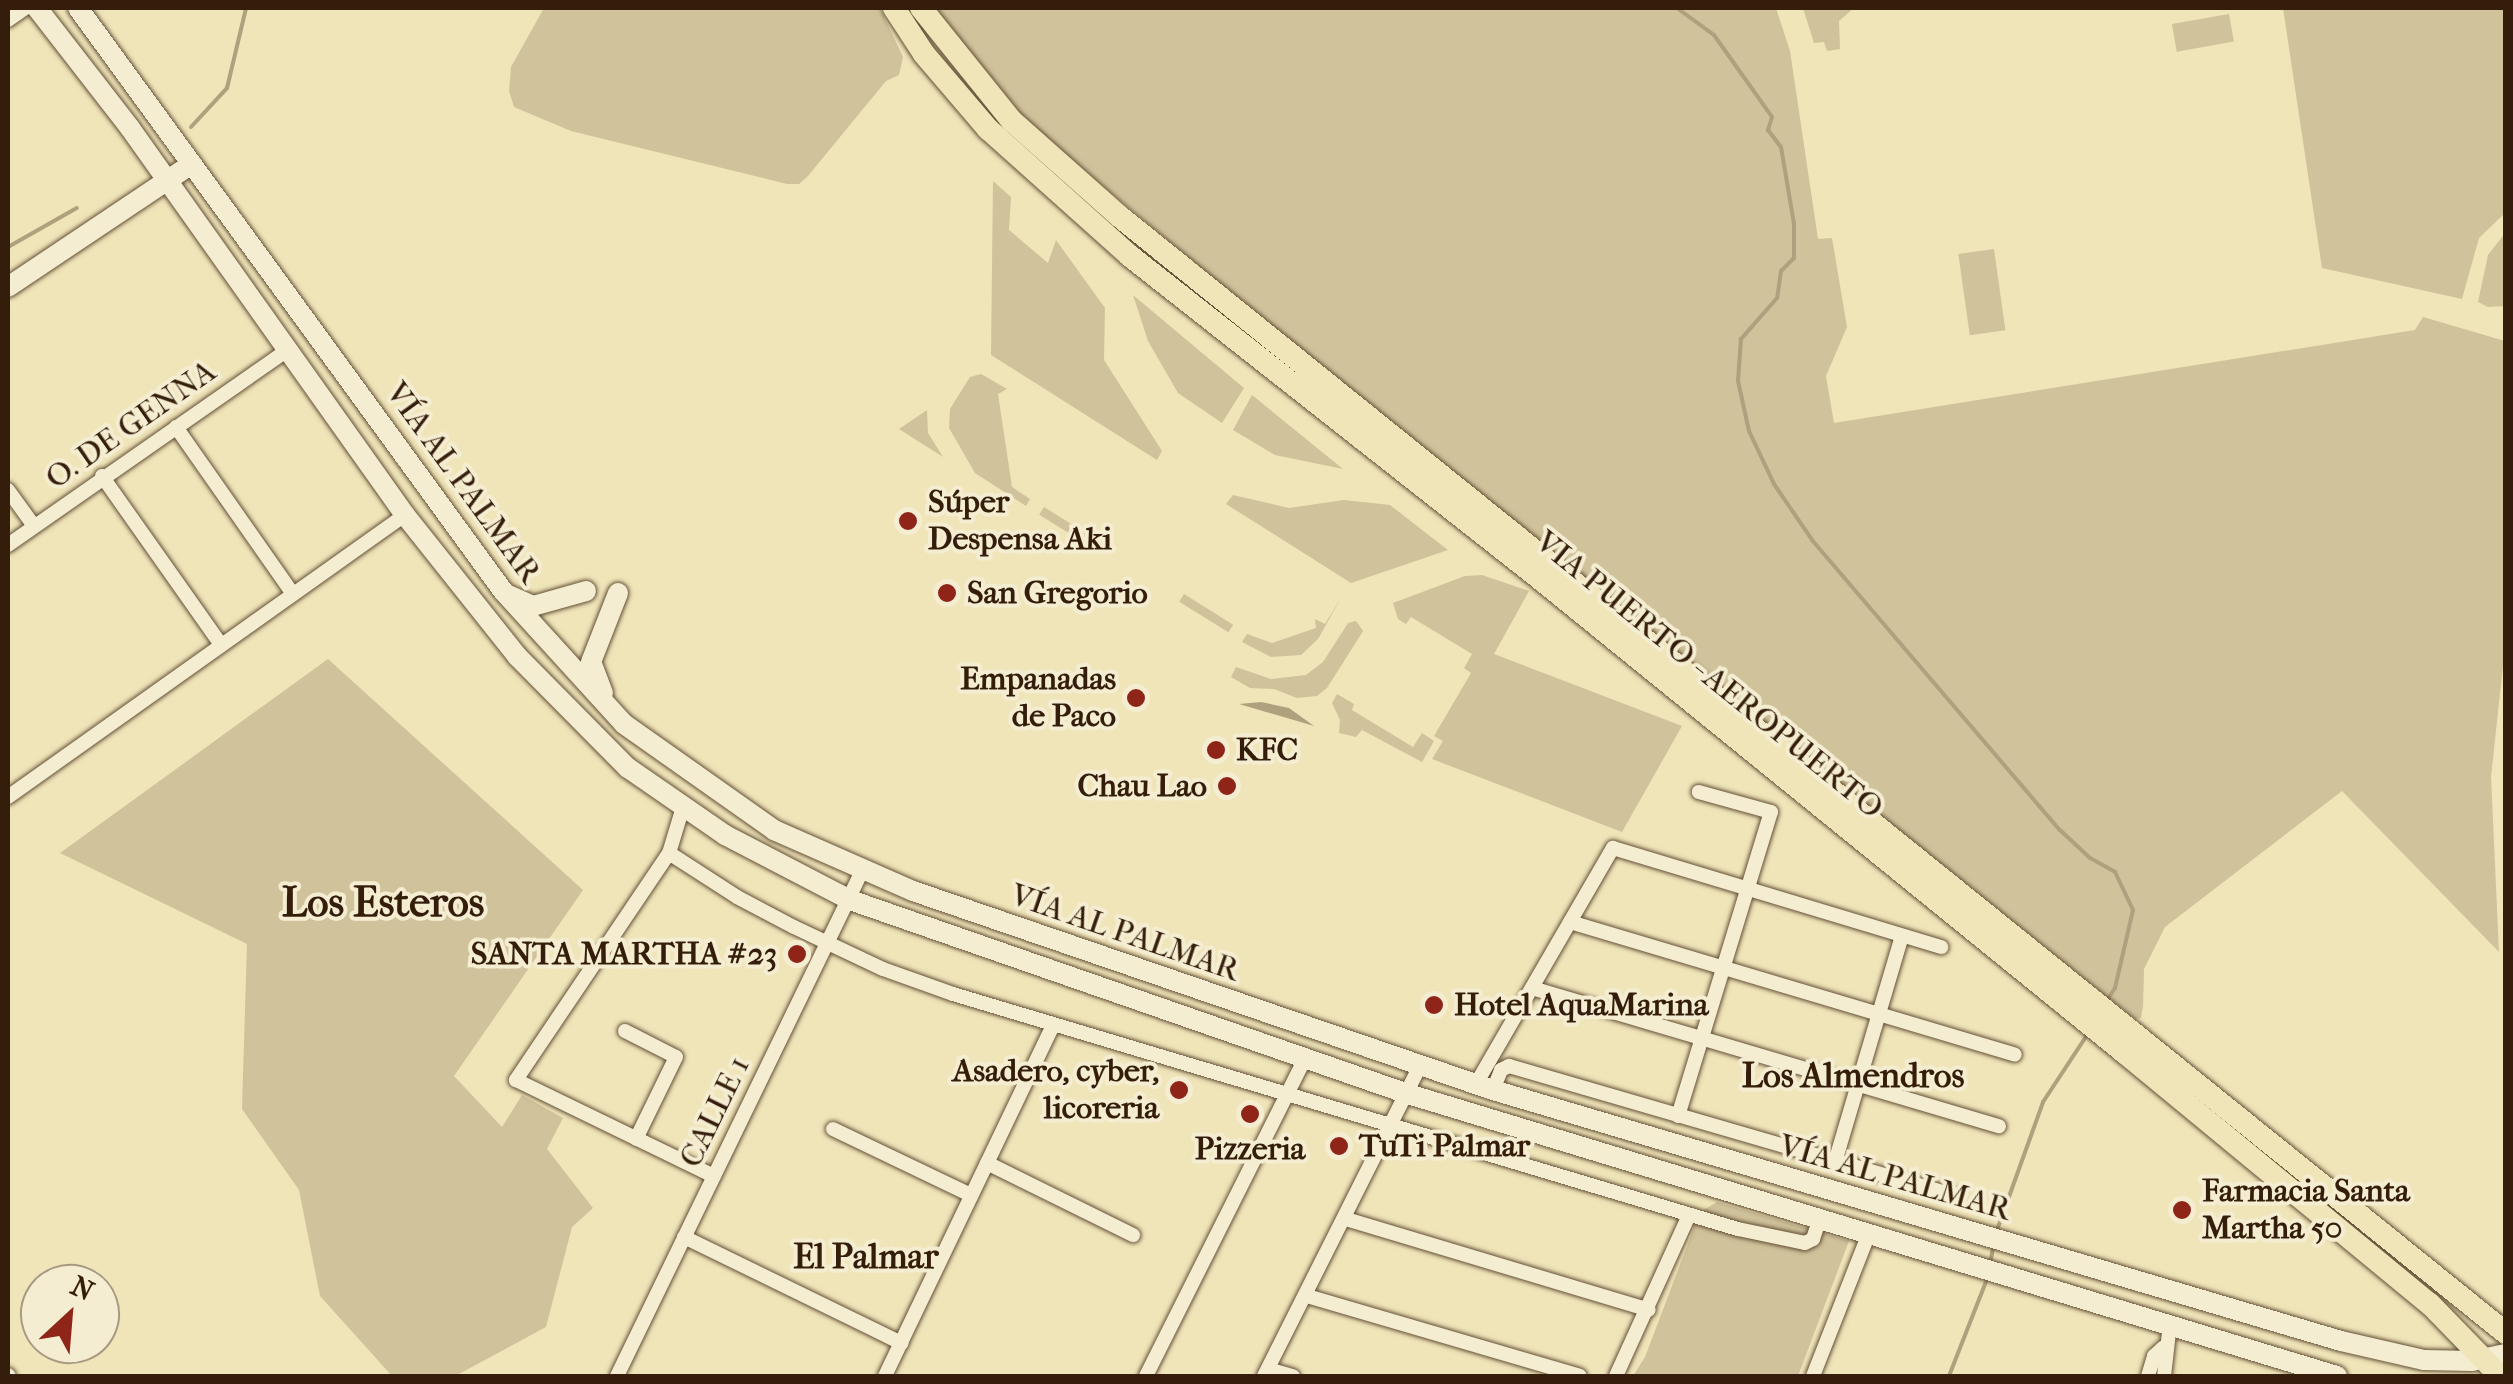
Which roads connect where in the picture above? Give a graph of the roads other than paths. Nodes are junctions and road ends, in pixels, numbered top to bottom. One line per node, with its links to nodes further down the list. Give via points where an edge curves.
1 (25, 8): 6 (street)
2 (37, 8): 8 (main road, VÍA AL PALMAR)
3 (78, 8): 7 (main road, VÍA AL PALMAR)
4 (894, 8): 35 (main road, VIA PUERTO - AEROPUERTO, via 988,130 1130,256)
5 (921, 8): 35 (main road, VIA PUERTO - AEROPUERTO, via 981,87 1046,155)
6 (8, 20)
7 (192, 164): 8 (main road); 18 (main road, VÍA AL PALMAR)
8 (166, 181): 9 (main road); 10 (main road, VÍA AL PALMAR)
9 (8, 286)
10 (286, 351): 11 (street, O. DE GENNA); 14 (main road, VÍA AL PALMAR)
11 (176, 427): 12 (street, O. DE GENNA); 20 (street)
12 (102, 476): 15 (street, O. DE GENNA); 21 (street)
13 (8, 490): 15 (street)
14 (405, 514): 20 (street); 25 (main road, VÍA AL PALMAR, via 572,716 628,768)
15 (34, 526): 16 (street, O. DE GENNA)
16 (8, 545)
17 (586, 591): 18 (main road, via 533,606)
18 (503, 592): 22 (main road, VÍA AL PALMAR)
19 (618, 593): 22 (main road, via 591,662)
20 (293, 594): 21 (street)
21 (222, 645): 24 (street)
22 (624, 724): 27 (main road, VÍA AL PALMAR, via 774,830)
23 (1699, 792): 28 (street, via 1771,812)
24 (8, 797)
25 (684, 807): 26 (street); 29 (main road, VÍA AL PALMAR)
26 (669, 852): 32 (street, via 737,897); 53 (street, via 516,1080)
27 (862, 871): 29 (street, CALLE 1); 44 (main road, VÍA AL PALMAR)
28 (1747, 888): 30 (street, via 1613,848); 31 (street); 34 (street)
29 (850, 900): 32 (street, CALLE 1); 43 (main road, VÍA AL PALMAR)
30 (1570, 922): 34 (street); 36 (street)
31 (1902, 936): 33 (street); 37 (street)
32 (828, 943): 38 (street, via 883,969); 56 (street, CALLE 1)
33 (1941, 947)
34 (1722, 969): 37 (street); 40 (street)
35 (2060, 987): 41 (main road, VIA PUERTO - AEROPUERTO)
36 (1532, 988): 40 (street); 46 (street)
37 (1879, 1015): 42 (street); 45 (street)
38 (1053, 1025): 47 (street); 54 (street)
39 (625, 1031): 53 (street, via 676,1056)
40 (1701, 1040): 45 (street); 49 (street)
41 (2130, 1044): 68 (main road, VIA PUERTO - AEROPUERTO); 72 (main road, VIA PUERTO - AEROPUERTO)
42 (2015, 1055)
43 (1305, 1058): 47 (street); 48 (main road, VÍA AL PALMAR)
44 (1420, 1066): 46 (main road, VÍA AL PALMAR); 48 (street)
45 (1858, 1084): 51 (street); 55 (street)
46 (1485, 1087): 49 (street, via 1509,1066); 69 (main road, VÍA AL PALMAR)
47 (1287, 1093): 50 (street); 76 (street)
48 (1408, 1094): 50 (street); 61 (main road, VÍA AL PALMAR)
49 (1678, 1116): 55 (street)
50 (1392, 1126): 59 (street); 60 (street)
51 (1999, 1126)
52 (833, 1129): 57 (street)
53 (636, 1138): 56 (street)
54 (987, 1162): 57 (street); 62 (street)
55 (1835, 1162): 58 (street)
56 (714, 1176): 64 (street, CALLE 1)
57 (971, 1195): 70 (street)
58 (1957, 1196)
59 (1689, 1214): 61 (street, via 1795,1244 1813,1238); 66 (street)
60 (1346, 1218): 65 (street); 66 (street)
61 (1819, 1221): 63 (main road, VÍA AL PALMAR)
62 (1133, 1235)
63 (1868, 1236): 67 (main road, VÍA AL PALMAR); 80 (street)
64 (684, 1238): 70 (street); 75 (street, CALLE 1)
65 (1307, 1296): 73 (street); 78 (street)
66 (1649, 1310): 79 (street)
67 (2170, 1323): 71 (street); 83 (main road, VÍA AL PALMAR)
68 (2506, 1333)
69 (2341, 1341): 72 (main road, VÍA AL PALMAR, via 2424,1360); 83 (street)
70 (901, 1343): 74 (street)
71 (2164, 1346): 81 (street); 82 (street)
72 (2494, 1357): 84 (main road, VIA PUERTO - AEROPUERTO)
73 (1266, 1373): 77 (street)
74 (888, 1375)
75 (617, 1376)
76 (1146, 1376)
77 (1292, 1376)
78 (1580, 1376)
79 (1616, 1376)
80 (1813, 1376)
81 (2148, 1376)
82 (2164, 1376)
83 (2334, 1376)
84 (2500, 1376)

